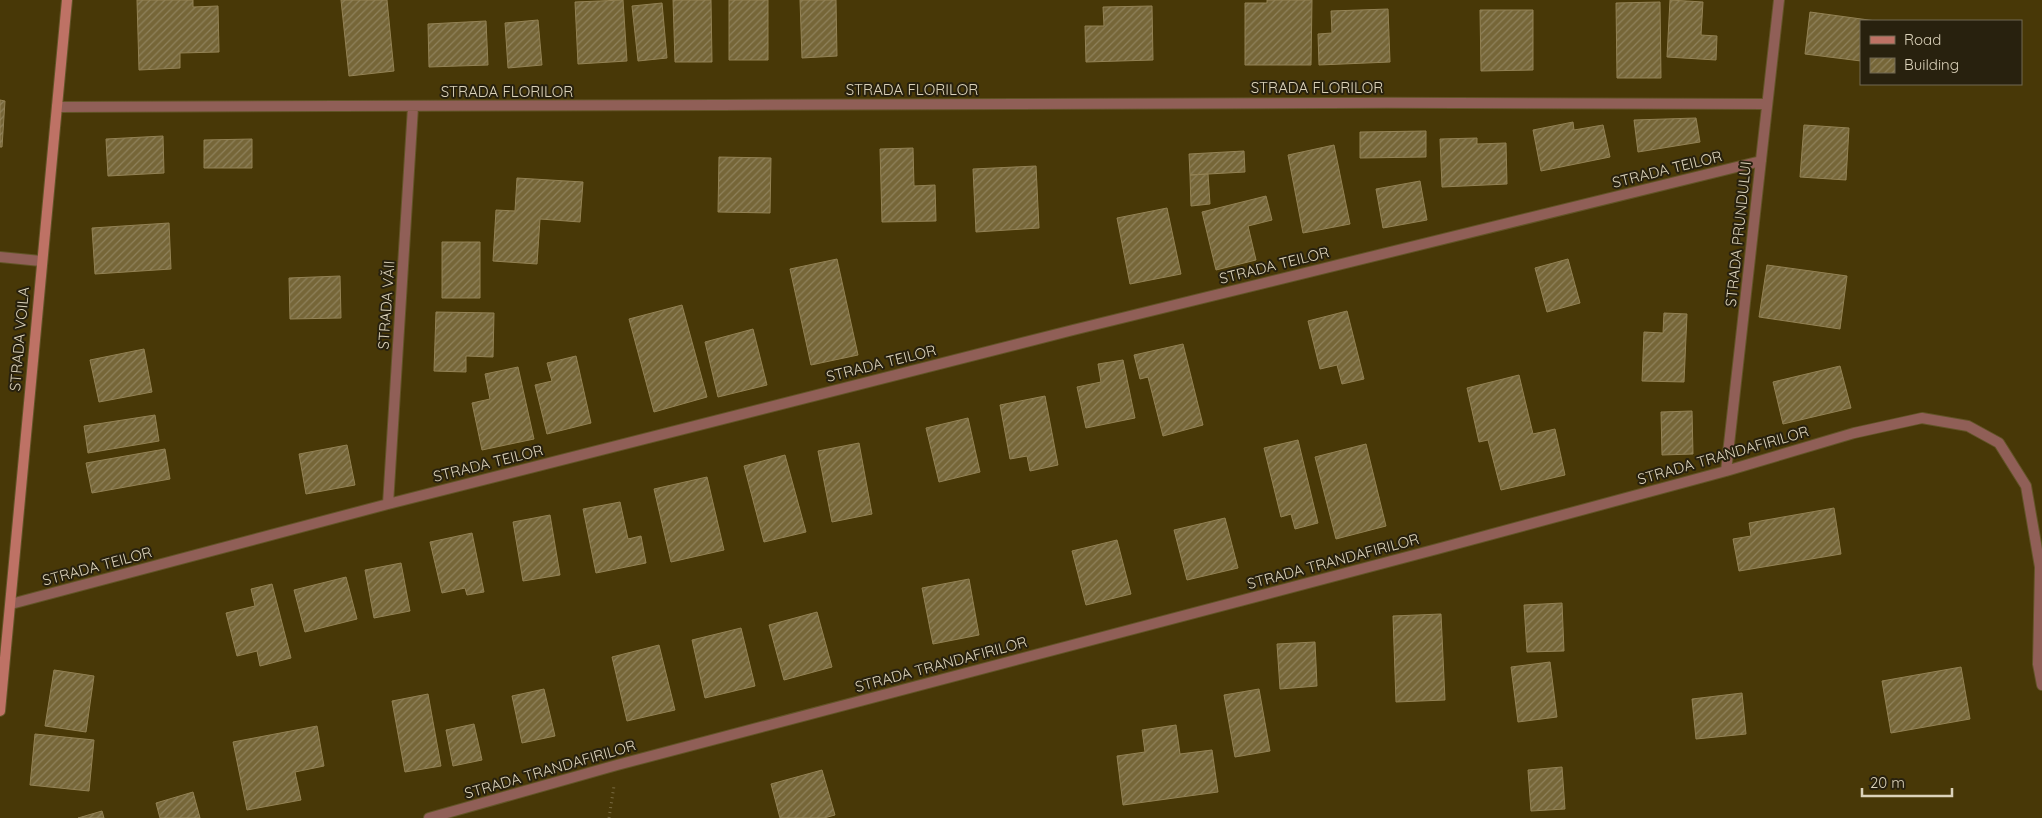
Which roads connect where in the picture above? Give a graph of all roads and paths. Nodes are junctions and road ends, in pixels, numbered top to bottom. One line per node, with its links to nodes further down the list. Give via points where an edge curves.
1 (67, 0): 4 (main road, STRADA VOILA)
2 (1779, 0): 3 (street, STRADA PRUNDULUI)
3 (1767, 104): 5 (street, STRADA FLORILOR, via 1369,101); 6 (street, STRADA PRUNDULUI)
4 (57, 107): 5 (street, STRADA FLORILOR); 8 (main road, STRADA VOILA)
5 (413, 107): 10 (street, STRADA VĂII)
6 (1761, 162): 9 (street, STRADA PRUNDULUI); 10 (street, STRADA TEILOR, via 1073,330)
7 (0, 257): 8 (street)
8 (42, 261): 11 (main road, STRADA VOILA)
9 (1726, 471): 12 (street, STRADA TRANDAFIRILOR, via 1854,433 1922,418 1968,426 1999,443 2026,486 2040,567 2038,664); 14 (street, STRADA TRANDAFIRILOR)
10 (388, 504): 11 (street, STRADA TEILOR)
11 (10, 604): 13 (main road, STRADA VOILA)
12 (2042, 685)
13 (0, 711)
14 (617, 765): 15 (street, STRADA TRANDAFIRILOR); 16 (path)
15 (429, 818)
16 (609, 818)

